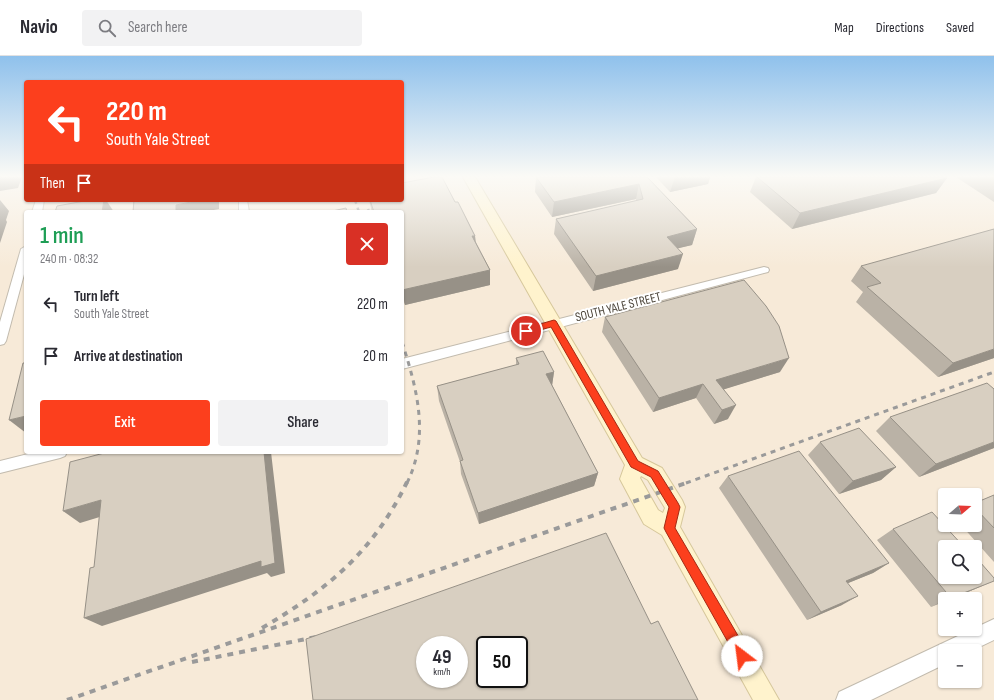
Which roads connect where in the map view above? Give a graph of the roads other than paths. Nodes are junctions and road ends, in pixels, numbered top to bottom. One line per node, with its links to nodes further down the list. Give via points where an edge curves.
1 (486, 207): 4 (main road)
2 (24, 256): 5 (street)
3 (764, 270): 4 (street, SOUTH YALE STREET)
4 (554, 323): 6 (street, SOUTH YALE STREET); 12 (main road, via 635,464 630,479 651,517 670,528)
5 (0, 341)
6 (404, 363)
7 (52, 454): 8 (street)
8 (0, 467)
9 (994, 629): 10 (street)
10 (963, 644)
11 (938, 656): 13 (street)
12 (767, 700)
13 (847, 700)

